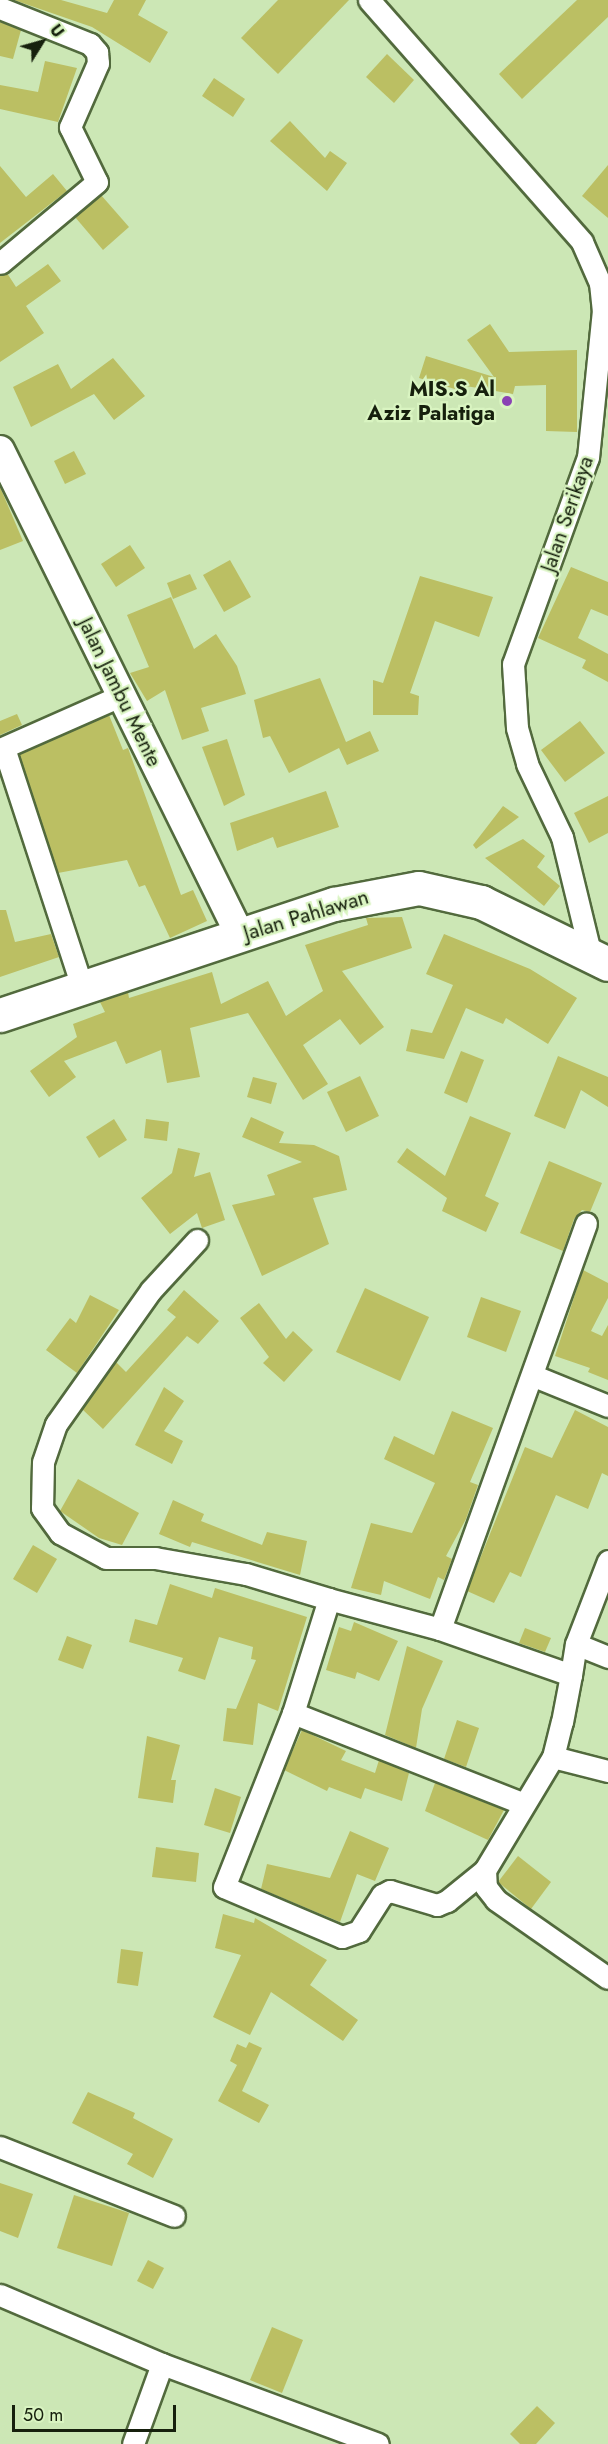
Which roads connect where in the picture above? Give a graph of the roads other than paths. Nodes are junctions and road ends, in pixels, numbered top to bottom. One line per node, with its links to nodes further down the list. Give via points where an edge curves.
1 (369, 0): 8 (street, Jalan Serikaya, via 582,242 600,283 603,310 588,457 513,674 517,728 527,764 562,837)
2 (0, 8): 3 (street, via 90,44 97,52 98,63 70,127 98,182)
3 (0, 263)
4 (0, 450): 5 (main road, Jalan Jambu Mente)
5 (120, 696): 6 (street); 7 (main road, Jalan Jambu Mente)
6 (2, 748): 9 (street)
7 (240, 935): 8 (highway, Jalan Pahlawan, via 334,904 419,888 481,902); 9 (highway, Jalan Pahlawan)
8 (599, 958)
9 (83, 990): 10 (highway, Jalan Pahlawan)
10 (0, 1014)
11 (586, 1224): 13 (street)
12 (196, 1240): 16 (street, via 151,1290 56,1424 43,1462 42,1508 60,1533 106,1558 155,1558 246,1574)
13 (534, 1376): 14 (street); 17 (street)
14 (608, 1406)
15 (608, 1561): 18 (street)
16 (329, 1599): 17 (street); 21 (street)
17 (440, 1629): 20 (street)
18 (576, 1644): 19 (street); 20 (street)
19 (608, 1657)
20 (571, 1675): 22 (street)
21 (293, 1713): 24 (street); 25 (street, via 224,1887 342,1937 359,1931 382,1894 390,1891 437,1905)
22 (553, 1757): 23 (street); 24 (street)
23 (608, 1772)
24 (524, 1804): 25 (street)
25 (485, 1870): 26 (street, via 486,1887 496,1900)
26 (608, 1978)
27 (0, 2146): 28 (street)
28 (174, 2217)
29 (0, 2295): 30 (street)
30 (162, 2364): 31 (street); 32 (street)
31 (133, 2444)
32 (378, 2444)

